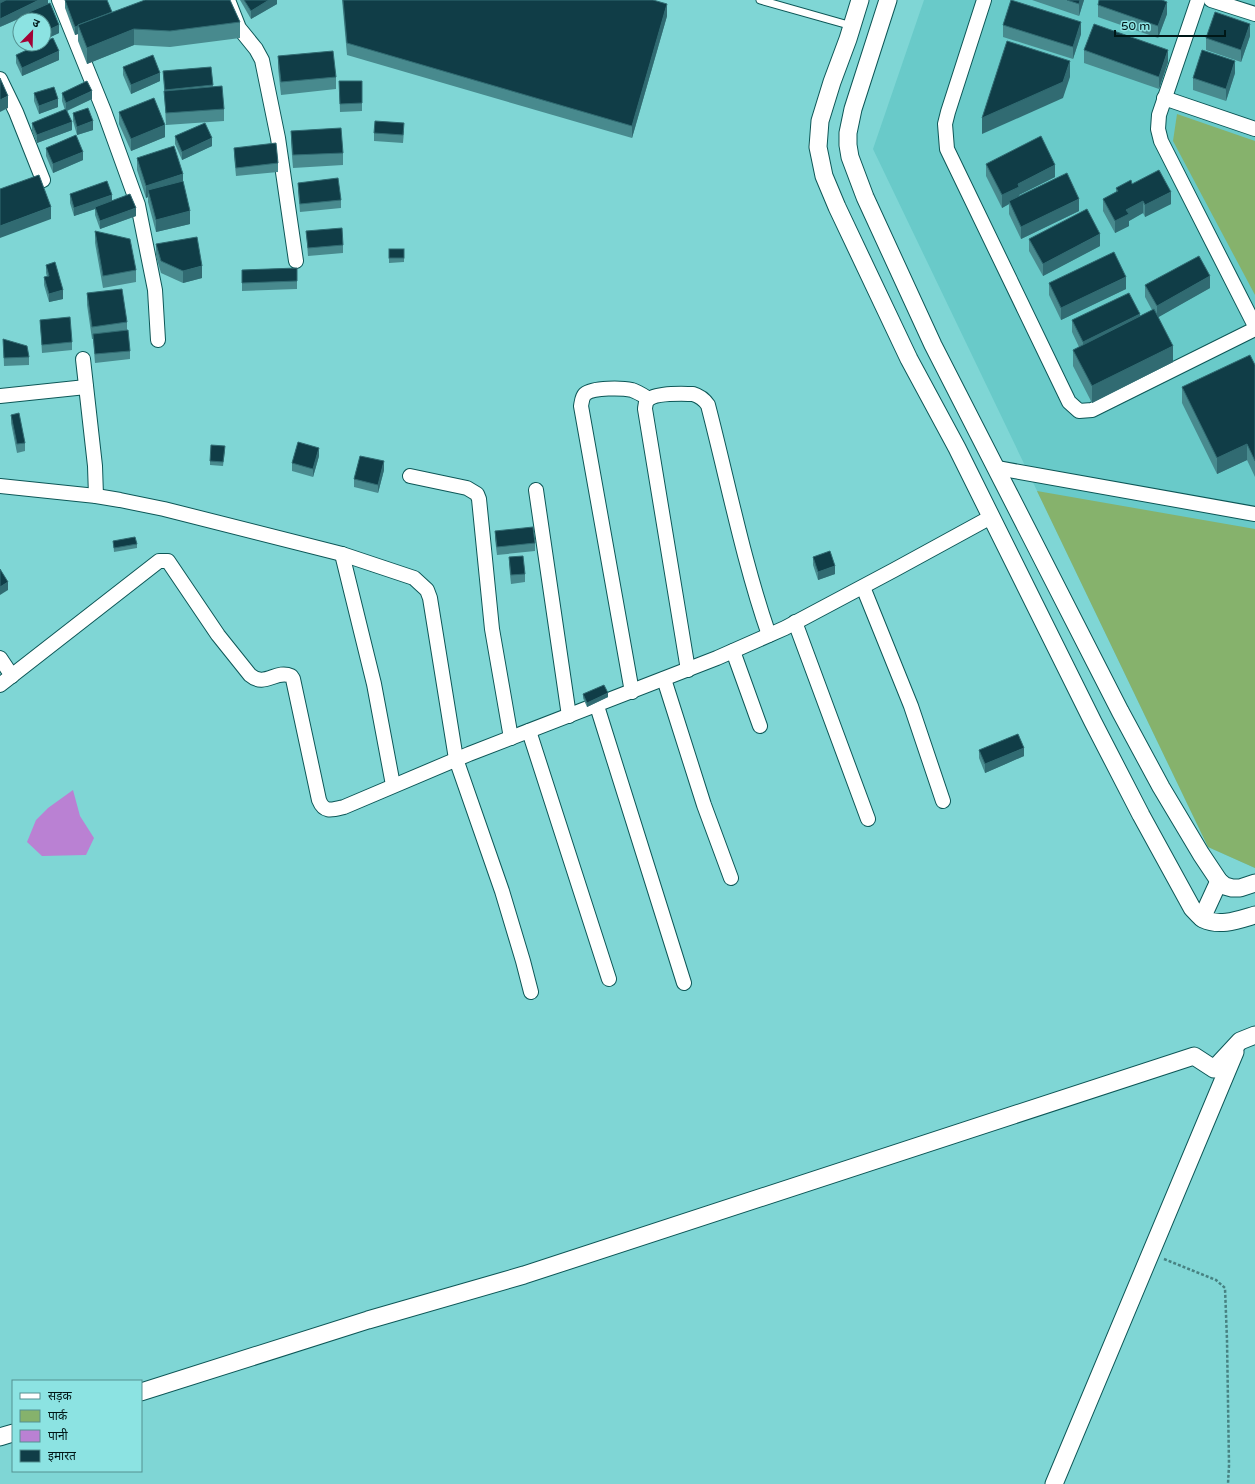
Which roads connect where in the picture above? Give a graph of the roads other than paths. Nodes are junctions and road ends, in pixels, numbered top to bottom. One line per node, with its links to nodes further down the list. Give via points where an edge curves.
1 (60, 0): 17 (street, via 138,205 155,290)
2 (228, 0): 15 (street, via 239,28 262,60 278,138)
3 (760, 0): 10 (lane)
4 (860, 0): 10 (street)
5 (888, 0): 22 (street, via 853,109 848,133 850,157 933,345)
6 (984, 0): 16 (street, via 945,124 947,149 1069,402 1079,411 1092,410)
7 (1198, 0): 12 (street)
8 (1211, 0): 9 (street)
9 (1255, 14)
10 (852, 26): 28 (street, via 818,132 818,147 824,176 909,359)
11 (0, 79): 14 (street)
12 (1164, 98): 13 (street); 16 (street, via 1158,129 1161,141)
13 (1255, 129)
14 (43, 180)
15 (296, 261)
16 (1255, 327)
17 (158, 340)
18 (83, 359): 19 (street)
19 (86, 387): 20 (street); 26 (street)
20 (0, 396)
21 (649, 399): 32 (street, via 656,396 693,394 704,399 708,405 746,559); 35 (street, via 645,408); 39 (street, via 630,390 592,390 582,398 581,406)
22 (997, 468): 27 (street); 50 (street, via 1120,711 1161,787)
23 (410, 476): 44 (street, via 467,488 477,494 479,499 492,629)
24 (0, 486): 26 (street)
25 (536, 490): 41 (street)
26 (96, 496): 29 (street, via 164,509)
27 (1255, 514)
28 (991, 517): 30 (street); 53 (street, via 1092,722 1192,908)
29 (342, 554): 45 (street, via 414,578 427,590); 46 (street, via 374,684)
30 (862, 587): 31 (street); 47 (street, via 911,706)
31 (795, 622): 32 (street); 48 (street)
32 (769, 635): 33 (street)
33 (733, 651): 35 (street); 42 (street)
34 (0, 658): 36 (street)
35 (688, 670): 37 (street)
36 (12, 676): 38 (street); 46 (street, via 159,561 168,561 218,635 250,675 260,680 283,674 293,679 321,805 325,809 344,807)
37 (664, 679): 39 (street); 49 (street, via 704,805)
38 (0, 686)
39 (632, 692): 40 (street)
40 (597, 706): 41 (street); 55 (street)
41 (569, 716): 43 (street)
42 (760, 726)
43 (529, 731): 44 (street); 54 (street)
44 (511, 738): 45 (street)
45 (456, 759): 46 (street); 56 (street, via 502,891)
46 (393, 785)
47 (943, 801)
48 (868, 819)
49 (731, 878)
50 (1219, 881): 51 (street, via 1232,888); 53 (street)
51 (1255, 883)
52 (1255, 915): 53 (street, via 1232,922 1216,923)
53 (1202, 918)
54 (610, 979)
55 (684, 983)
56 (531, 992)
57 (1247, 1038): 58 (street, via 1214,1069 1194,1056 524,1275 368,1320); 61 (street, via 1150,1254)
58 (142, 1392)
59 (12, 1433): 60 (street)
60 (0, 1437)
61 (1054, 1484)

